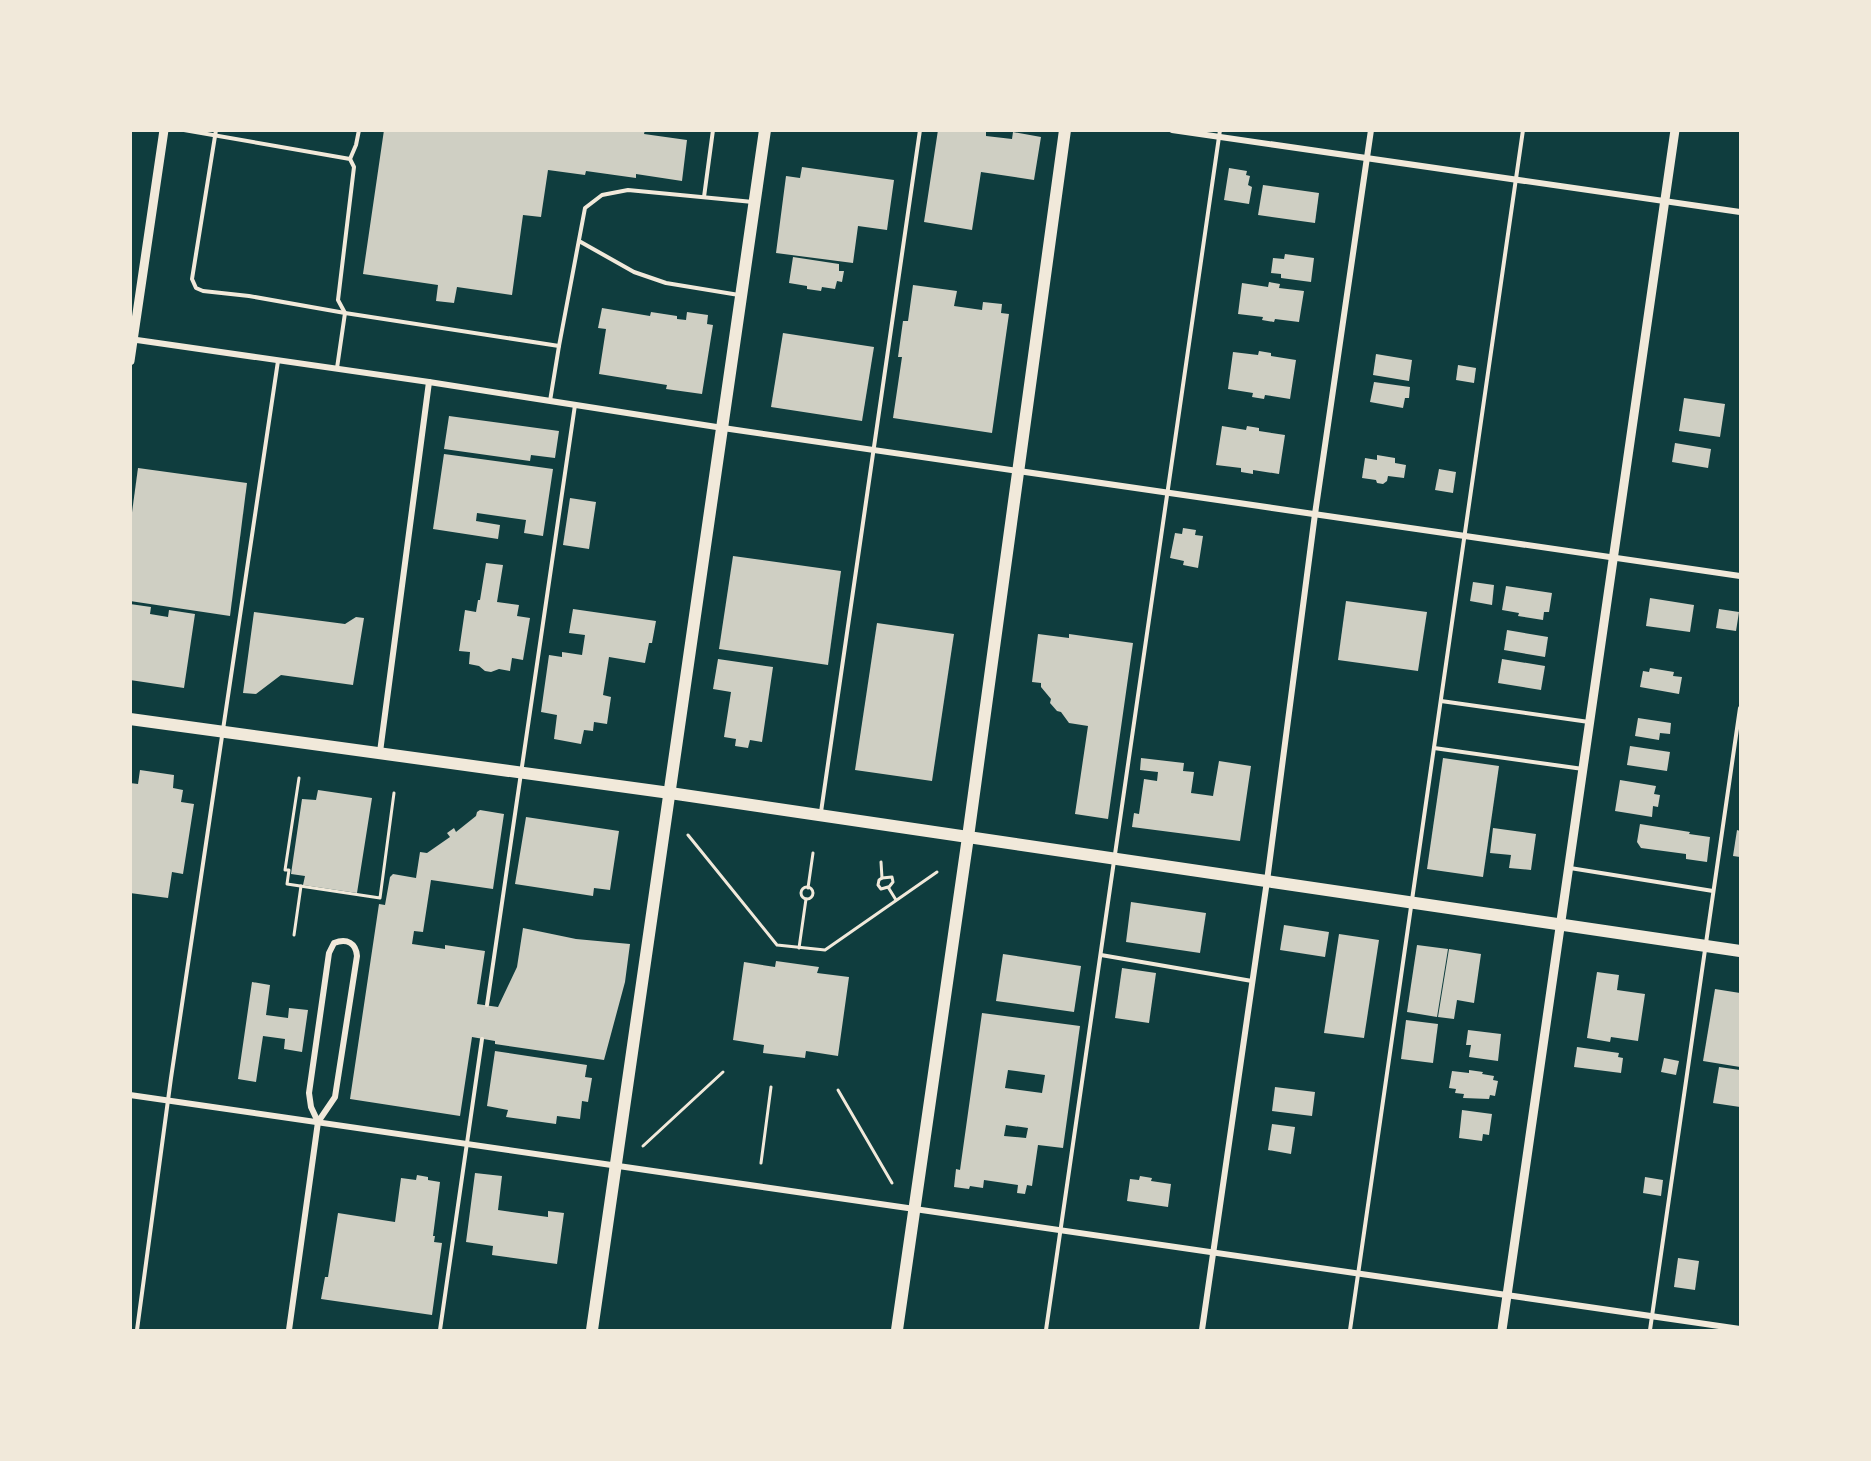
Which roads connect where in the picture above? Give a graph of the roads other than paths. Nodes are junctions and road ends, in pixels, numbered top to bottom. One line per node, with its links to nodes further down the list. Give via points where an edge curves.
1 (164, 130): 24 (street)
2 (184, 130): 12 (lane)
3 (359, 130): 14 (lane)
4 (713, 130): 17 (lane)
5 (765, 130): 18 (main road)
6 (920, 130): 33 (lane)
7 (1065, 130): 34 (main road)
8 (1172, 130): 13 (street)
9 (1371, 130): 15 (street)
10 (1523, 130): 16 (lane)
11 (1676, 130): 19 (street)
12 (216, 133): 14 (lane); 23 (lane, via 192,279 196,288)
13 (1220, 134): 15 (street); 35 (lane)
14 (350, 159): 23 (lane, via 354,167 338,300)
15 (1366, 159): 16 (street); 36 (street)
16 (1516, 180): 19 (street); 37 (lane)
17 (704, 197): 18 (lane); 21 (lane, via 628,190 602,195 585,208)
18 (755, 202): 22 (main road)
19 (1665, 202): 20 (street); 38 (street)
20 (1740, 212)
21 (579, 241): 22 (lane, via 634,272 666,283); 25 (lane)
22 (742, 295): 32 (main road)
23 (345, 313): 25 (lane); 28 (lane)
24 (132, 340): 26 (street); 27 (street)
25 (559, 346): 30 (lane)
26 (278, 361): 28 (street); 44 (lane)
27 (130, 362)
28 (336, 369): 29 (street)
29 (429, 382): 30 (street); 46 (street)
30 (550, 401): 31 (street)
31 (575, 405): 32 (street); 48 (lane)
32 (723, 428): 33 (street); 49 (main road)
33 (874, 450): 34 (street); 50 (lane)
34 (1018, 470): 35 (street); 51 (main road)
35 (1168, 492): 36 (street); 52 (lane)
36 (1315, 514): 37 (street); 54 (street)
37 (1465, 535): 38 (street); 40 (lane)
38 (1614, 557): 39 (street); 43 (street)
39 (1740, 576)
40 (1441, 701): 43 (lane); 45 (lane)
41 (1740, 708): 55 (lane)
42 (130, 719): 44 (main road)
43 (1590, 722): 47 (street)
44 (223, 732): 46 (main road); 65 (lane)
45 (1434, 748): 47 (lane); 56 (lane)
46 (381, 752): 48 (main road)
47 (1583, 769): 53 (street)
48 (521, 772): 49 (main road); 62 (lane)
49 (670, 793): 50 (main road); 68 (main road)
50 (821, 815): 51 (main road)
51 (968, 837): 52 (main road); 69 (main road)
52 (1114, 859): 54 (main road); 60 (lane)
53 (1569, 867): 55 (lane); 57 (street)
54 (1267, 881): 56 (main road); 61 (street)
55 (1713, 891): 58 (lane)
56 (1412, 902): 57 (main road); 72 (lane)
57 (1561, 924): 58 (main road); 73 (street)
58 (1705, 945): 59 (main road); 74 (lane)
59 (1740, 951)
60 (1101, 955): 61 (lane); 70 (lane)
61 (1252, 981): 71 (street)
62 (487, 1005)
63 (482, 1039): 67 (lane)
64 (130, 1095): 65 (street)
65 (168, 1100): 66 (street); 76 (lane)
66 (318, 1122): 66 (street, via 335,1097 357,956 353,944 343,940 334,943 329,952 309,1093); 67 (street); 77 (street)
67 (467, 1144): 68 (street); 78 (lane)
68 (616, 1165): 69 (street); 79 (main road)
69 (915, 1209): 70 (street); 80 (main road)
70 (1061, 1230): 71 (street); 81 (lane)
71 (1213, 1252): 72 (street); 82 (street)
72 (1358, 1273): 73 (street); 83 (lane)
73 (1507, 1295): 74 (street); 84 (street)
74 (1652, 1316): 75 (street); 85 (lane)
75 (1740, 1329)
76 (136, 1330)
77 (289, 1330)
78 (440, 1330)
79 (592, 1330)
80 (897, 1330)
81 (1046, 1330)
82 (1202, 1330)
83 (1350, 1330)
84 (1502, 1330)
85 (1650, 1330)

